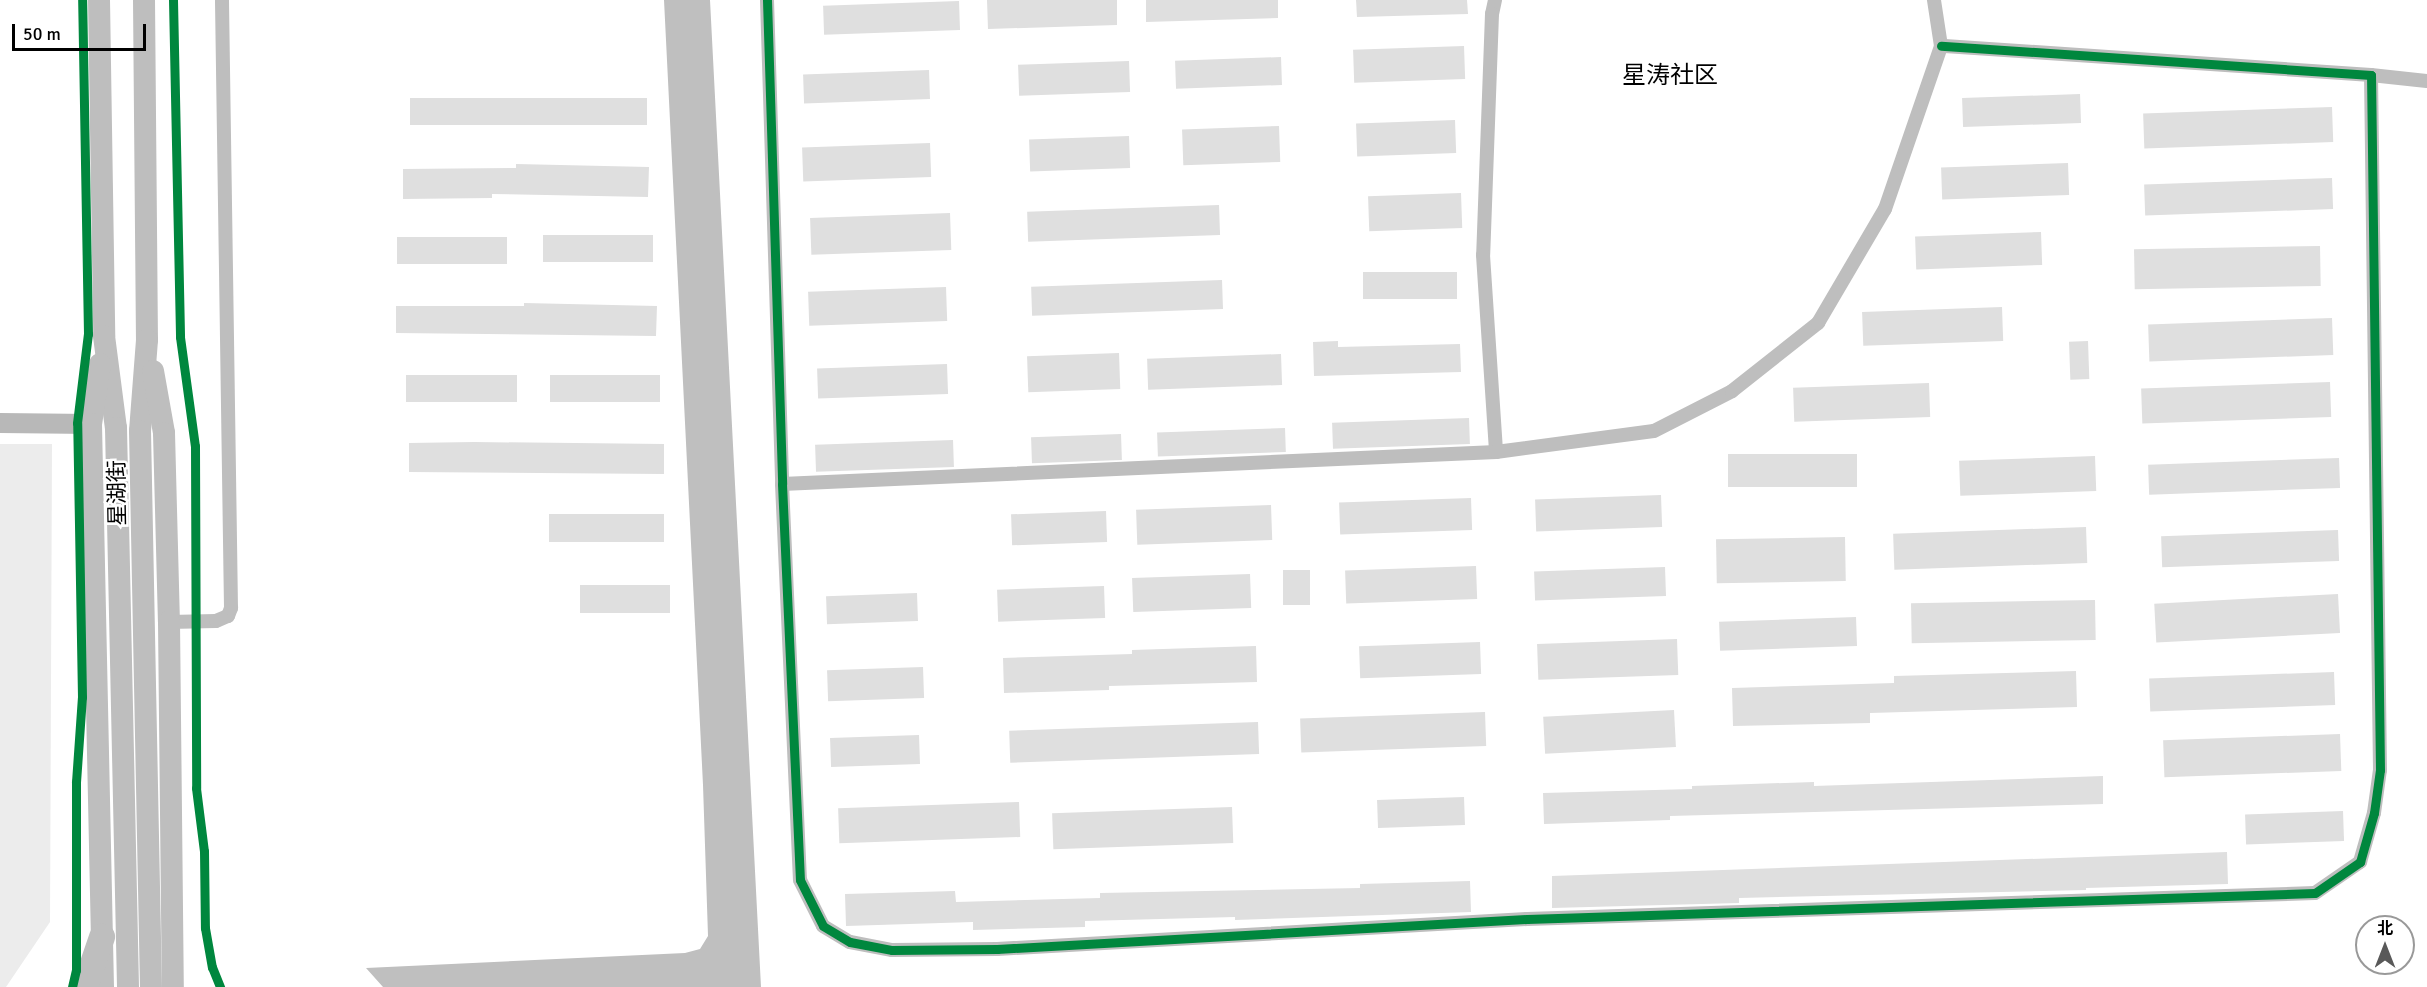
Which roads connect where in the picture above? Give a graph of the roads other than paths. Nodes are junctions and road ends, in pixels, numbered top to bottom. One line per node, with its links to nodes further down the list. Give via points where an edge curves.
1 (99, 0): 10 (main road, 星湖街)
2 (144, 0): 11 (main road, 星湖街)
3 (222, 0): 16 (street, via 231,608 228,616 216,621)
4 (767, 0): 15 (street)
5 (1495, 0): 14 (street, via 1483,255)
6 (1934, 0): 7 (street)
7 (1941, 46): 8 (street); 14 (street, via 1885,208 1818,323 1732,391 1654,431)
8 (2371, 75): 9 (street); 15 (street, via 2379,770 2374,813 2360,862 2315,893 1527,919 997,949 892,951 850,942 823,926 800,880)
9 (2427, 81)
10 (104, 336): 13 (main road); 21 (main road, 星湖街, via 116,428)
11 (147, 340): 16 (main road, via 164,433); 22 (main road, 星湖街, via 140,431)
12 (0, 423): 13 (street)
13 (91, 424): 17 (main road)
14 (1496, 452): 15 (street)
15 (782, 484)
16 (169, 622): 18 (main road)
17 (102, 937): 19 (highway); 20 (main road)
18 (173, 946): 23 (main road); 24 (main road)
19 (85, 987)
20 (103, 987)
21 (128, 987)
22 (151, 987)
23 (173, 987)
24 (186, 987)

